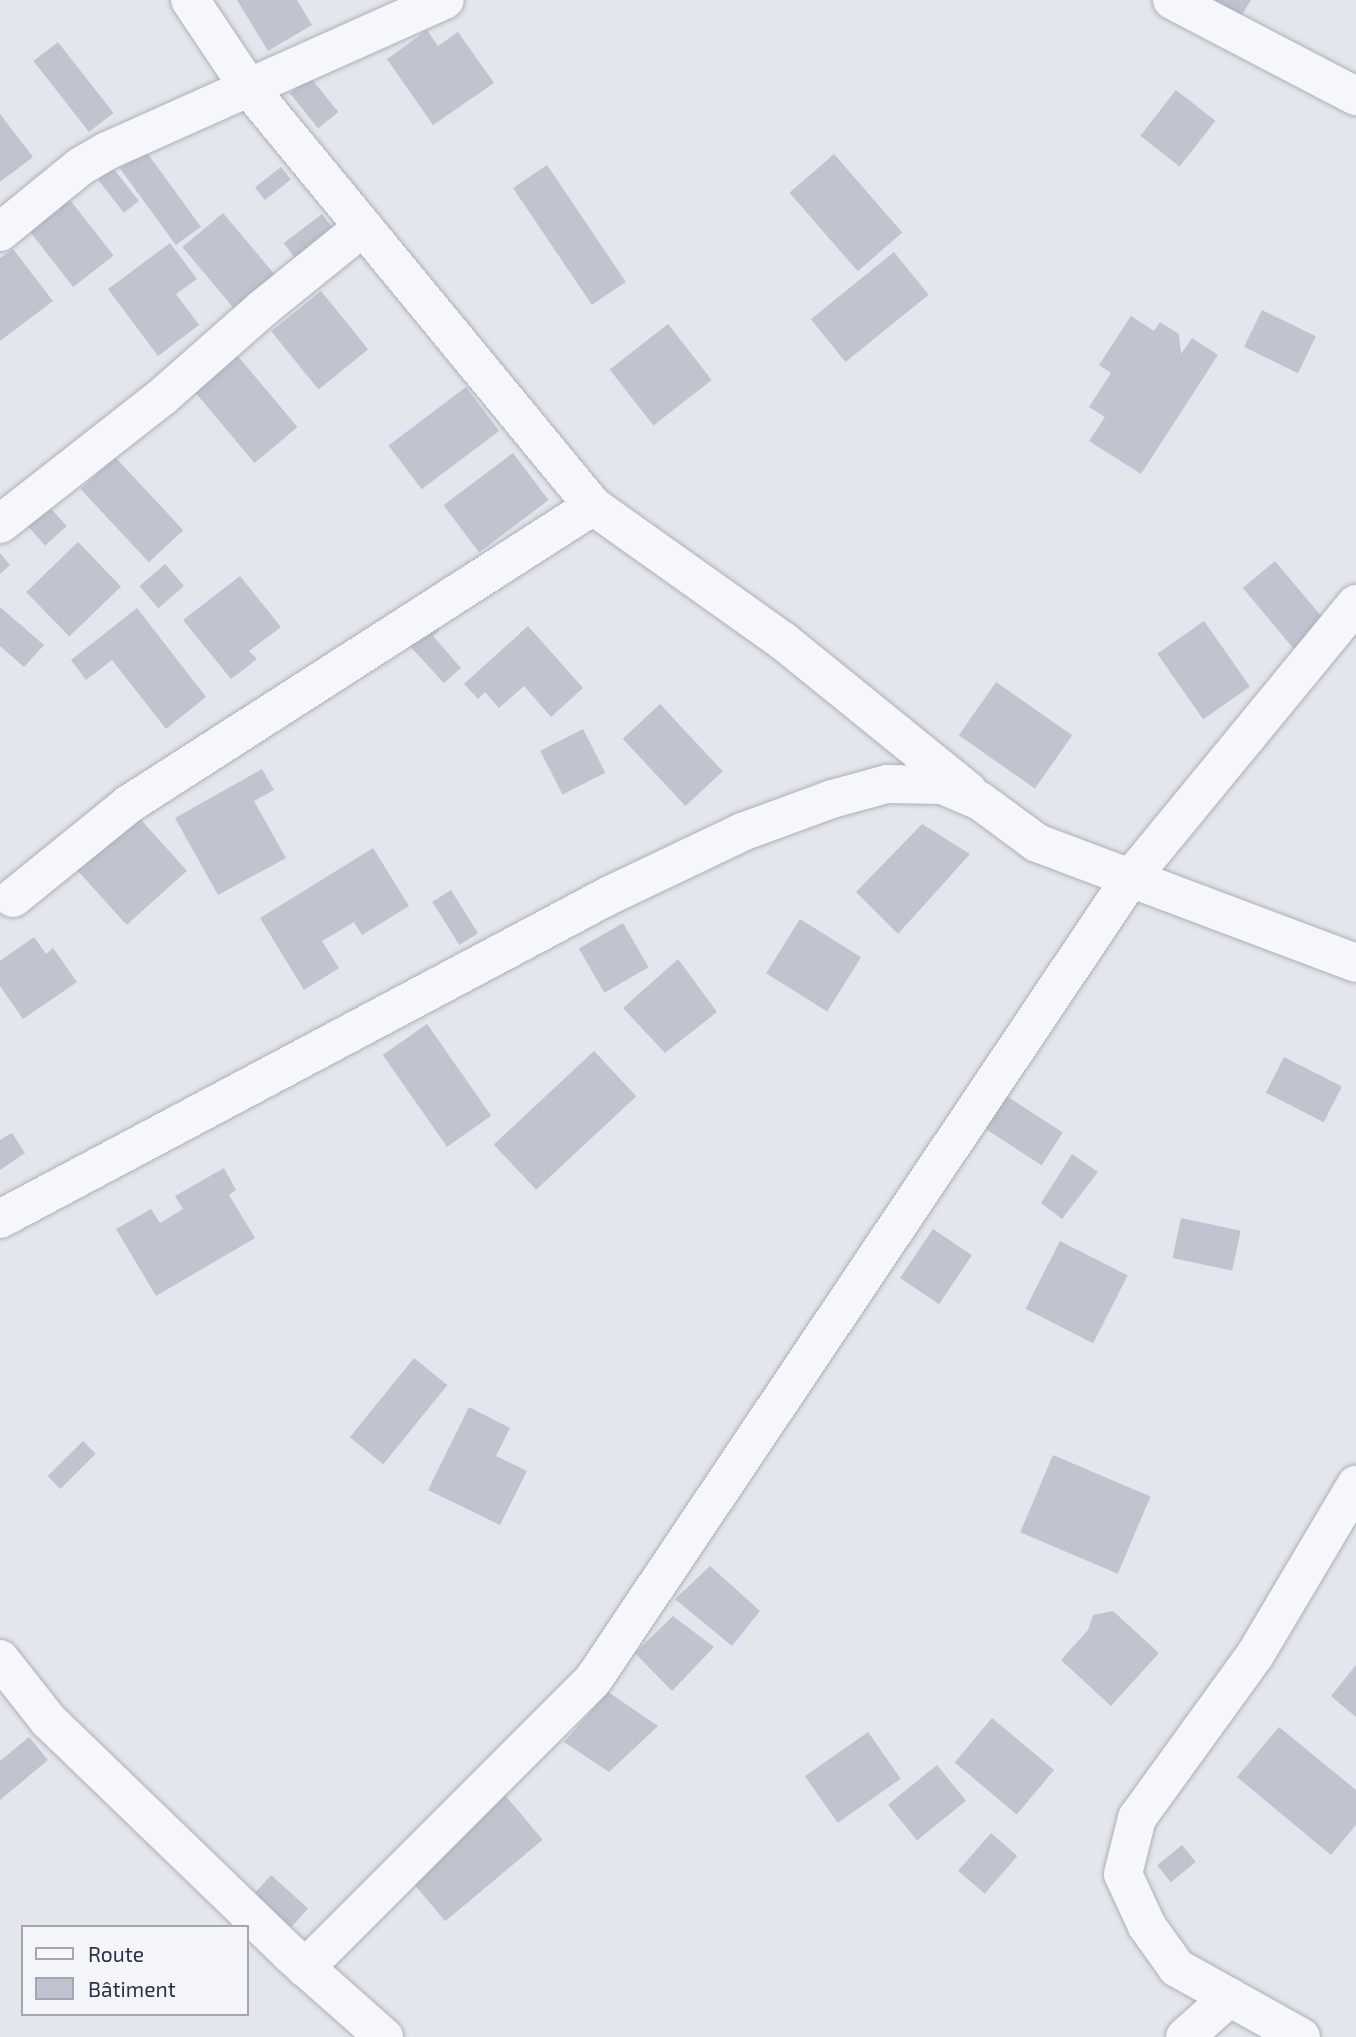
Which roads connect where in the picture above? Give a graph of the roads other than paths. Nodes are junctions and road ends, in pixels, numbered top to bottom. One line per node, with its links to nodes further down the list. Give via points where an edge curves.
1 (190, 0): 4 (street)
2 (445, 0): 4 (street)
3 (1172, 0): 5 (street)
4 (249, 88): 6 (street); 7 (street, via 80,166)
5 (1356, 96)
6 (363, 226): 8 (street); 9 (street, via 162,397)
7 (0, 232)
8 (593, 506): 11 (street, via 783,641); 13 (street, via 129,804)
9 (0, 524)
10 (1356, 604): 12 (street)
11 (980, 801): 12 (street, via 1037,843); 15 (street, via 942,785 887,784 742,832 608,897)
12 (1130, 879): 14 (street); 18 (street, via 593,1680)
13 (13, 898)
14 (1356, 963)
15 (0, 1219)
16 (1356, 1485): 19 (street, via 1255,1655 1137,1818 1123,1874 1147,1926 1177,1968)
17 (0, 1659): 18 (street, via 48,1720)
18 (305, 1968): 20 (street)
19 (1230, 1997): 21 (street); 22 (street)
20 (384, 2037)
21 (1185, 2037)
22 (1301, 2037)

